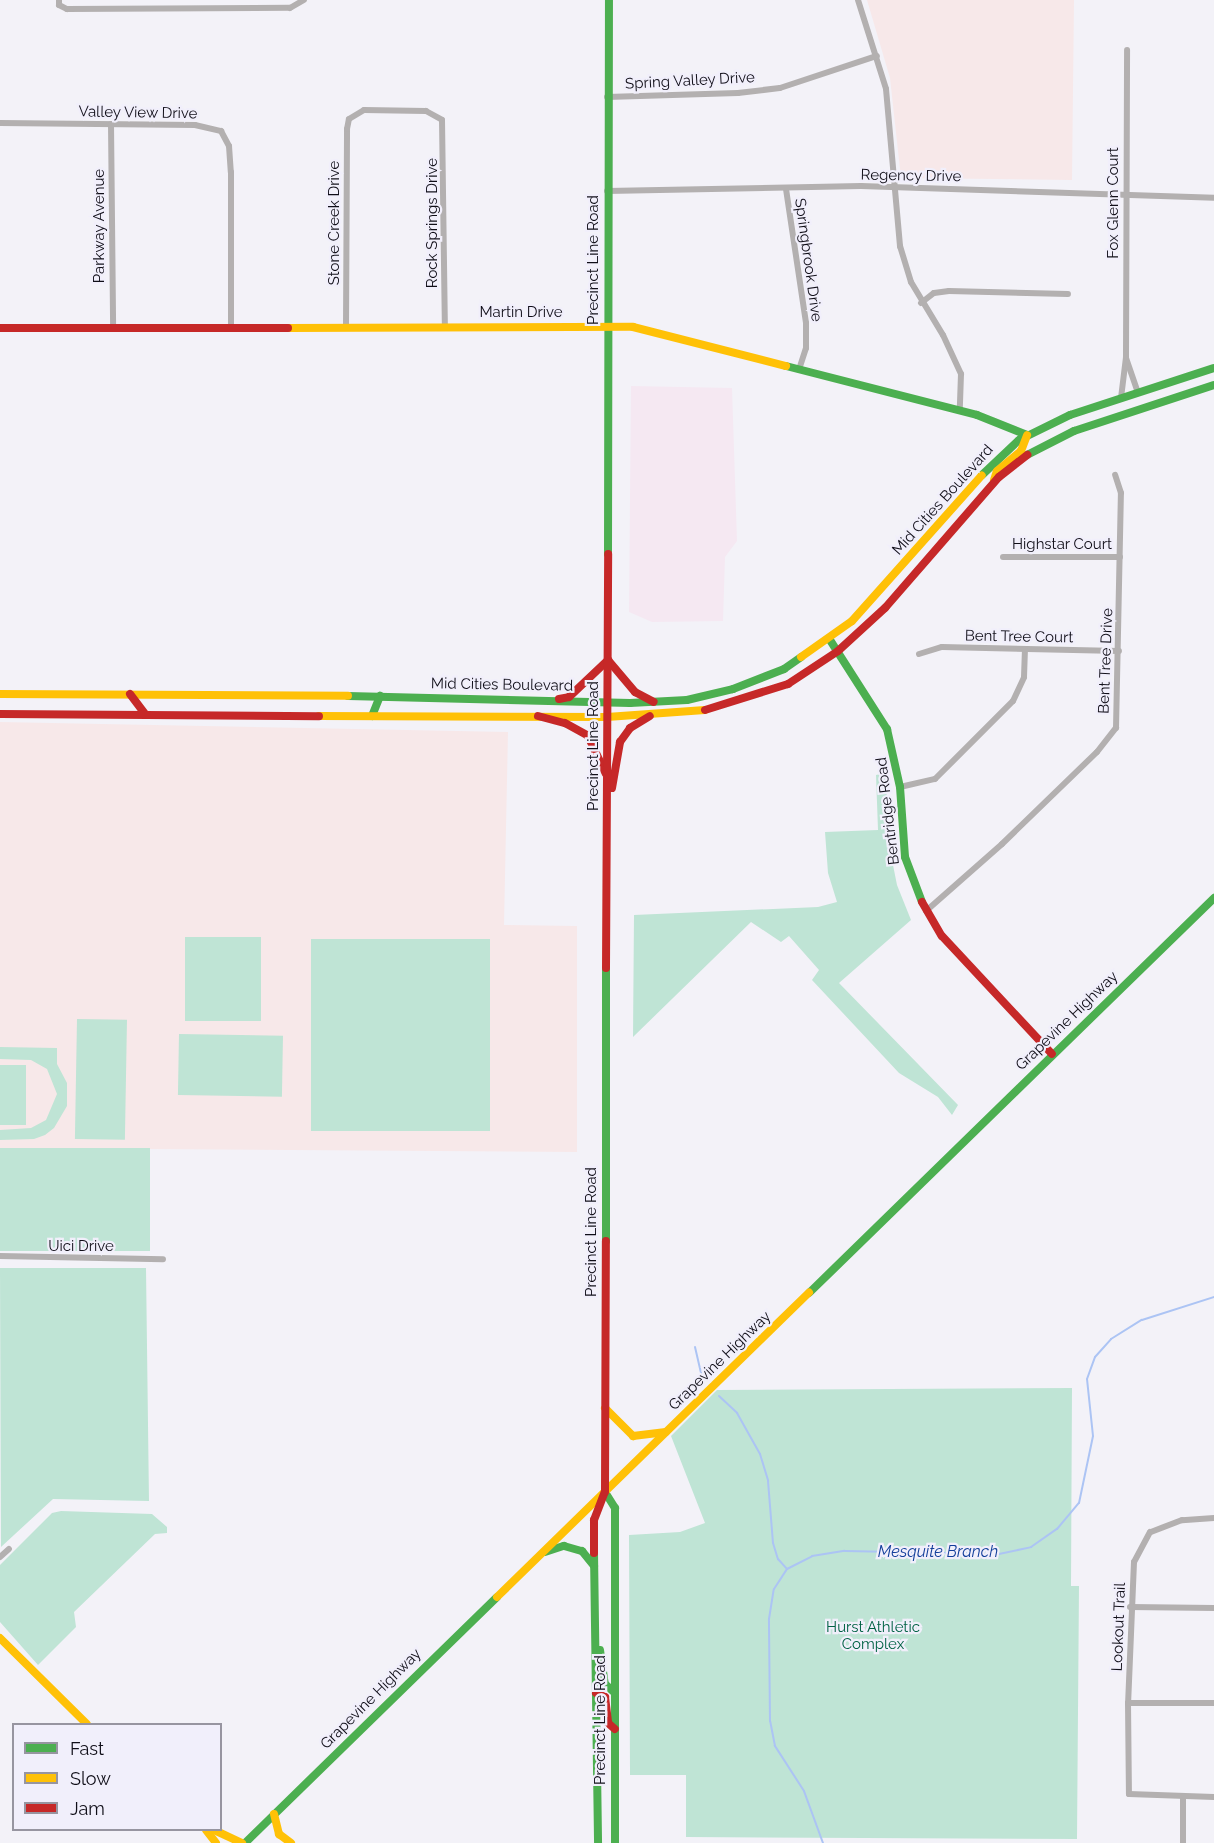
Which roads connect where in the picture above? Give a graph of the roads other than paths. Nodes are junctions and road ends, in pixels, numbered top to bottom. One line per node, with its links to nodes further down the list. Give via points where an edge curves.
1 (609, 0): 7 (main road, Precinct Line Road)
2 (858, 0): 6 (street)
3 (303, 2): 4 (street, via 290,8 68,9)
4 (59, 3)
5 (1127, 50): 14 (street, Fox Glenn Court)
6 (877, 56): 7 (street, Spring Valley Drive, via 780,87 738,93); 11 (street, via 888,103)
7 (607, 97): 13 (main road, Precinct Line Road)
8 (349, 119): 19 (street, Stone Creek Drive); 20 (street, Rock Springs Drive, via 364,110 426,111 442,120)
9 (0, 123): 10 (street, Valley View Drive)
10 (111, 124): 18 (street, Valley View Drive, via 212,127 226,138 231,172); 23 (street, Parkway Avenue)
11 (893, 187): 12 (street, Regency Drive); 14 (street, Regency Drive); 17 (street, via 900,246)
12 (786, 189): 13 (street, Regency Drive); 26 (street, Springbrook Drive, via 804,303 806,348)
13 (607, 191): 21 (main road, Precinct Line Road)
14 (1126, 195): 15 (street, Regency Drive); 24 (street, Fox Glenn Court)
15 (1214, 198)
16 (1068, 294): 17 (street, via 949,291 934,293)
17 (921, 303): 30 (street, via 943,334 961,374)
18 (231, 327): 19 (main road, Martin Drive); 23 (main road, Martin Drive)
19 (346, 327): 20 (main road, Martin Drive)
20 (445, 327): 21 (main road, Martin Drive)
21 (608, 327): 26 (main road, Martin Drive, via 640,329); 41 (main road, Precinct Line Road)
22 (0, 328): 23 (main road, Martin Drive)
23 (113, 328)
24 (1126, 357): 28 (street, Fox Glenn Court); 29 (street, Fox Glenn Court)
25 (1214, 368): 28 (main road, Mid Cities Boulevard)
26 (799, 370): 30 (main road, Martin Drive)
27 (1214, 385): 33 (main road, Mid Cities Boulevard, via 1074,431 1034,449)
28 (1138, 392): 29 (main road, Mid Cities Boulevard)
29 (1121, 398): 31 (main road, Mid Cities Boulevard)
30 (960, 411): 31 (main road, Martin Drive)
31 (1027, 435): 33 (main road, via 1021,451 997,471); 36 (main road, Mid Cities Boulevard, via 990,464 875,596)
32 (1114, 475): 35 (street, Bent Tree Drive, via 1120,493)
33 (993, 484): 38 (main road, Mid Cities Boulevard, via 885,608)
34 (1003, 557): 35 (street, Highstar Court)
35 (1120, 557): 39 (street, Bent Tree Drive)
36 (830, 640): 38 (main road, Bentridge Road); 42 (main road, Mid Cities Boulevard, via 784,669)
37 (1025, 649): 39 (street, Bent Tree Court); 40 (street, Bent Tree Court, via 942,647); 58 (street, via 1022,686 1013,701 935,779)
38 (838, 651): 49 (main road, Mid Cities Boulevard, via 788,684); 58 (main road, Bentridge Road, via 887,729)
39 (1119, 651): 61 (street, Bent Tree Drive, via 1119,705 1116,728 1110,738 1002,844)
40 (920, 654)
41 (608, 660): 46 (main road, via 569,697); 47 (main road, Precinct Line Road); 48 (main road, via 635,692)
42 (733, 689): 48 (main road, Mid Cities Boulevard, via 687,700); 49 (main road, via 718,695)
43 (0, 694): 44 (main road, Mid Cities Boulevard)
44 (130, 694): 45 (main road, Mid Cities Boulevard); 51 (main road)
45 (380, 696): 46 (main road, Mid Cities Boulevard); 52 (main road); 53 (main road)
46 (559, 699): 47 (main road, Mid Cities Boulevard)
47 (608, 701): 48 (main road, Mid Cities Boulevard); 56 (main road, Precinct Line Road)
48 (654, 702)
49 (702, 711): 55 (main road, Mid Cities Boulevard)
50 (0, 714): 51 (main road, Mid Cities Boulevard)
51 (146, 715): 52 (main road, Mid Cities Boulevard)
52 (372, 716): 53 (main road, Mid Cities Boulevard)
53 (385, 716): 54 (main road, Mid Cities Boulevard)
54 (538, 716): 56 (main road, Mid Cities Boulevard); 57 (main road, via 565,723 588,735)
55 (650, 716): 56 (main road, Mid Cities Boulevard); 59 (main road, via 638,722 621,742)
56 (608, 717): 57 (main road, Precinct Line Road)
57 (607, 777): 59 (main road, Precinct Line Road)
58 (900, 787): 61 (main road, Bentridge Road, via 905,857)
59 (607, 794): 65 (main road, Precinct Line Road)
60 (1214, 898): 62 (main road, Grapevine Highway)
61 (926, 911): 62 (main road, Bentridge Road, via 942,936)
62 (1052, 1054): 66 (main road, Grapevine Highway)
63 (0, 1256): 64 (street, Uici Drive)
64 (163, 1259)
65 (605, 1408): 66 (main road, via 633,1436); 67 (main road, Precinct Line Road)
66 (666, 1432): 67 (main road, Grapevine Highway)
67 (605, 1492): 71 (main road, Grapevine Highway); 72 (main road, Precinct Line Road, via 594,1520); 78 (main road, Precinct Line Road, via 615,1508)
68 (1214, 1518): 73 (street, Lookout Trail, via 1182,1520 1150,1532 1134,1562)
69 (9, 1549): 70 (street)
70 (0, 1557)
71 (536, 1558): 72 (main road, via 564,1546 582,1551); 85 (main road, Grapevine Highway)
72 (595, 1568): 76 (main road, Precinct Line Road)
73 (1130, 1607): 74 (street); 79 (street, Lookout Trail)
74 (1214, 1608)
75 (0, 1638): 81 (main road)
76 (596, 1639): 77 (main road, Precinct Line Road); 78 (main road, via 603,1679)
77 (596, 1693): 82 (main road, via 604,1697 608,1723); 91 (main road, Precinct Line Road)
78 (615, 1693): 82 (main road, Precinct Line Road)
79 (1128, 1703): 80 (street); 83 (street, Lookout Trail, via 1129,1794)
80 (1214, 1703)
81 (85, 1723)
82 (615, 1729): 92 (main road, Precinct Line Road)
83 (1183, 1796): 84 (street); 93 (street)
84 (1214, 1797)
85 (274, 1814): 89 (main road, Grapevine Highway); 90 (main road, via 279,1834)
86 (207, 1831): 88 (main road)
87 (216, 1831): 89 (main road)
88 (216, 1843)
89 (243, 1843)
90 (291, 1843)
91 (598, 1843)
92 (615, 1843)
93 (1183, 1843)

